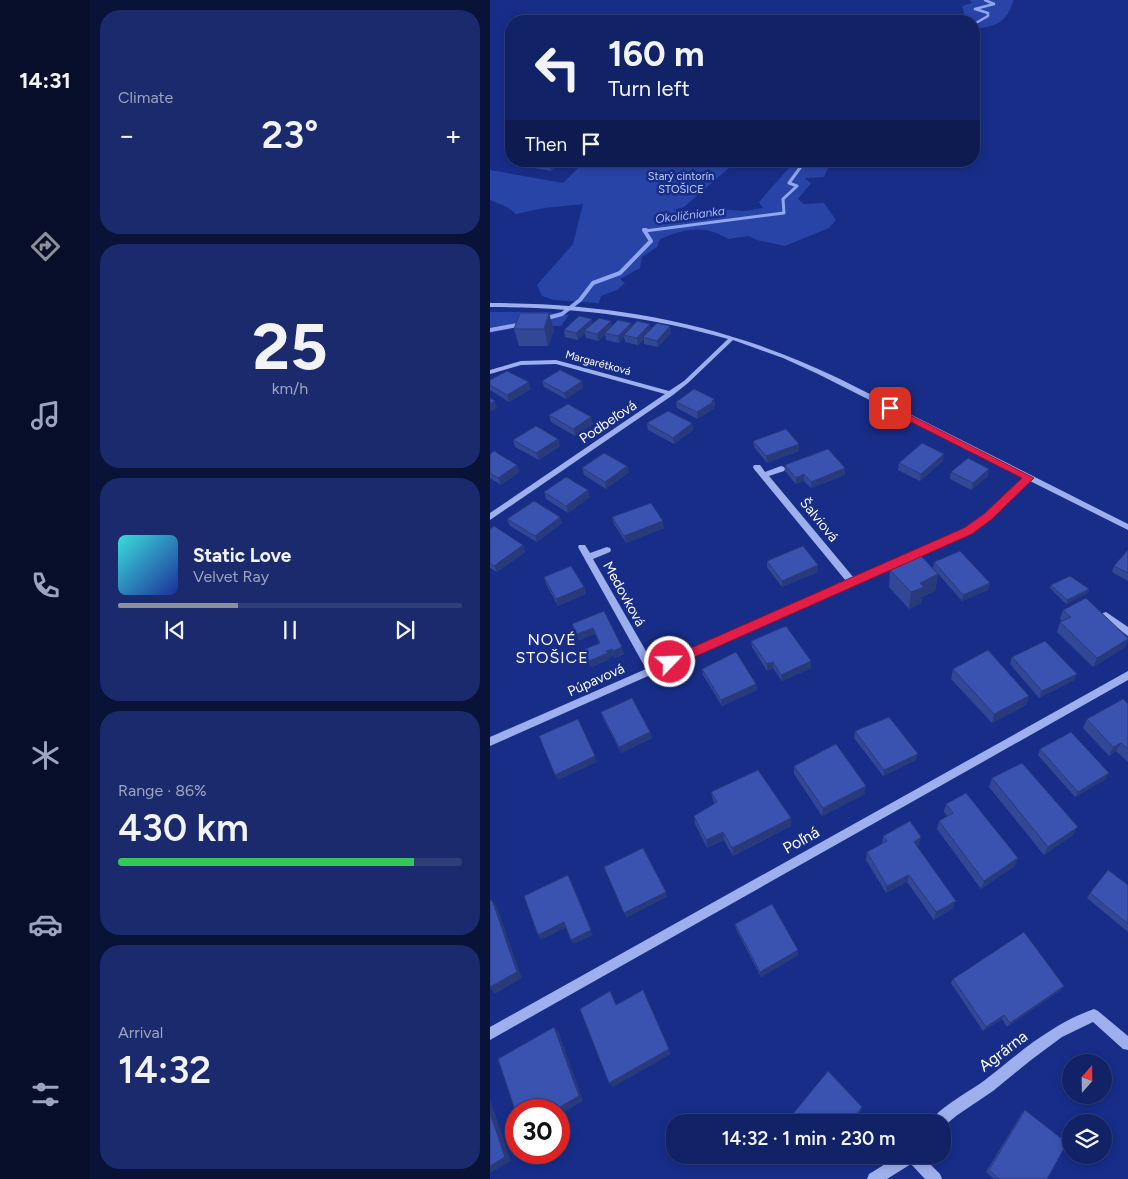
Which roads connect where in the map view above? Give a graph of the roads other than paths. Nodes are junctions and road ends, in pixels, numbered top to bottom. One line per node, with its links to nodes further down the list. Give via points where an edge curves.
1 (490, 305): 2 (street, via 584,308 662,320)
2 (732, 338): 4 (street, Podbeľová); 8 (street, via 797,362)
3 (490, 372): 4 (street, Margarétková, via 521,363 556,362)
4 (670, 394): 9 (street, Podbeľová)
5 (757, 467): 7 (street, Šalviová)
6 (781, 469): 7 (street)
7 (764, 475): 14 (street, Šalviová)
8 (1028, 478): 10 (street); 14 (street, Púpavová, via 988,517 968,531)
9 (490, 517)
10 (1128, 527)
11 (582, 547): 13 (street, Medovková)
12 (607, 550): 13 (street, Medovková)
13 (588, 557): 17 (street, Medovková)
14 (852, 582): 17 (street, Púpavová)
15 (1106, 615): 16 (street)
16 (1128, 632)
17 (652, 670): 19 (street, Púpavová)
18 (1128, 675): 20 (street, Poľná)
19 (490, 742)
20 (490, 1034)
21 (1128, 1044): 22 (street, Agrárna, via 1094,1015 1058,1033)
22 (947, 1114)
23 (899, 1164): 25 (street)
24 (920, 1164): 26 (street)
25 (874, 1179)
26 (935, 1179)

